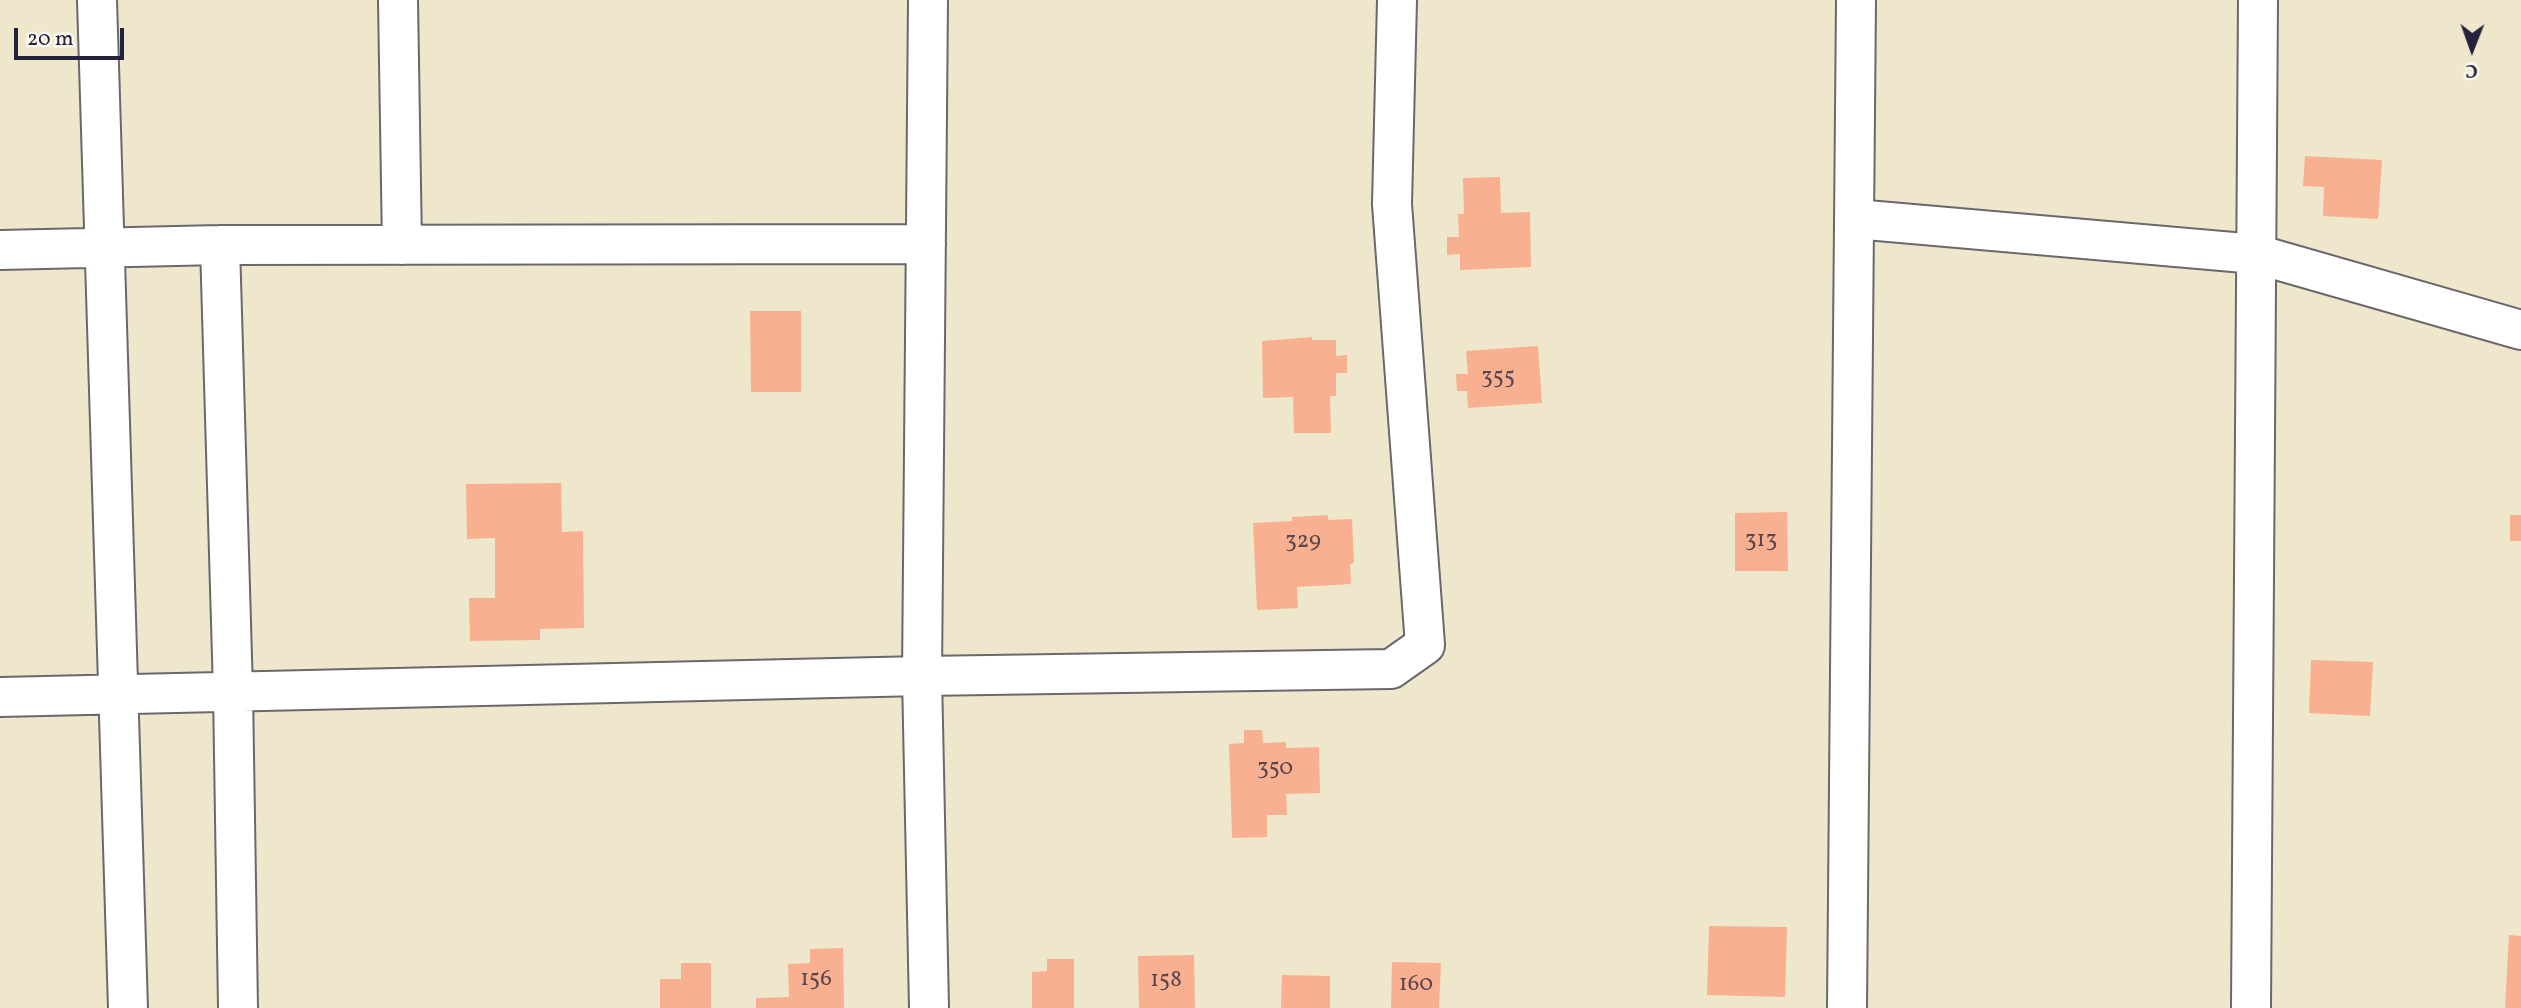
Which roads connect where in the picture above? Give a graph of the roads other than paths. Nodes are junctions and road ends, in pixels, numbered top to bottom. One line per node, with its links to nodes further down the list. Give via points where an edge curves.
1 (97, 0): 11 (street)
2 (398, 0): 10 (street)
3 (928, 0): 8 (street)
4 (1397, 0): 15 (street, via 1392,204 1425,645 1391,669)
5 (1856, 0): 7 (street)
6 (2258, 0): 13 (street)
7 (1855, 219): 13 (street); 22 (street)
8 (926, 244): 10 (street); 15 (street)
9 (220, 245): 10 (street); 11 (street); 16 (street)
10 (402, 245)
11 (104, 247): 12 (street); 17 (street)
12 (0, 250)
13 (2256, 254): 14 (street); 23 (street)
14 (2521, 331)
15 (922, 676): 16 (street); 21 (street)
16 (233, 691): 17 (street); 20 (street)
17 (119, 694): 18 (street); 19 (street)
18 (0, 697)
19 (128, 1008)
20 (238, 1008)
21 (929, 1008)
22 (1847, 1008)
23 (2251, 1008)

